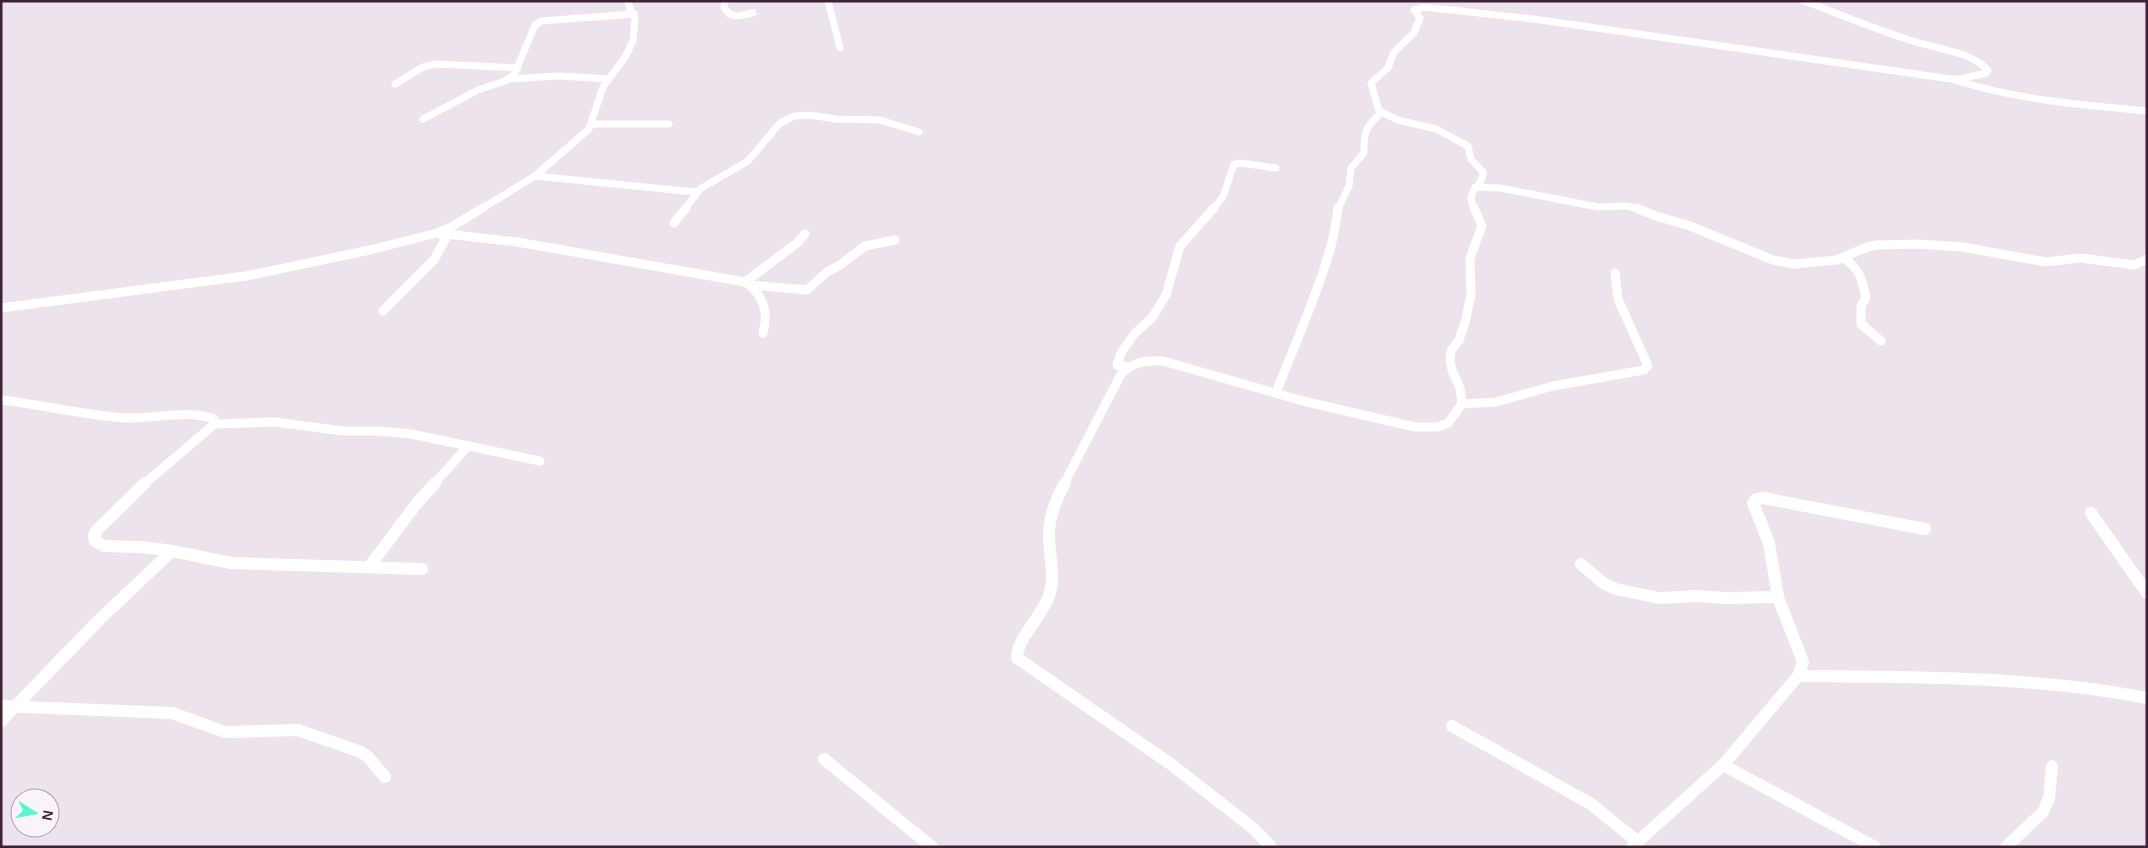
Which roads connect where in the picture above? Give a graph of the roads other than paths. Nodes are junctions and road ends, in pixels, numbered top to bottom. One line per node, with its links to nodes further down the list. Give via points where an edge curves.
1 (627, 1): 6 (street)
2 (725, 1): 5 (street, via 726,13 737,16)
3 (828, 1): 7 (street)
4 (1804, 1): 11 (street, via 1912,41 1968,57 1988,70)
5 (753, 13)
6 (634, 14): 8 (street, via 541,21 535,25); 10 (street, via 634,40 629,53)
7 (840, 48)
8 (518, 68): 9 (street); 12 (street, via 436,64 423,67)
9 (511, 77): 10 (street); 15 (street)
10 (608, 78): 16 (street)
11 (1951, 79): 13 (street, via 1980,88 2072,104); 14 (street, via 1521,18 1418,7 1414,10 1420,18 1411,38 1396,50 1389,68 1371,83)
12 (396, 84)
13 (2147, 111)
14 (1381, 113): 22 (street, via 1439,130 1468,146 1471,158 1484,175); 36 (street, via 1370,122 1364,138 1364,154 1351,168 1348,186 1338,205 1330,251 1305,324)
15 (423, 119)
16 (592, 124): 17 (street); 20 (street, via 575,143)
17 (669, 124)
18 (919, 132): 21 (street, via 869,119 794,116 780,123 748,161)
19 (1276, 168): 35 (street, via 1234,164 1222,197 1180,246 1166,295 1158,309 1121,353 1116,365)
20 (535, 176): 21 (street, via 695,192); 24 (street)
21 (702, 186): 23 (street)
22 (1475, 187): 27 (street, via 1500,188 1598,207 1639,208 1783,263 1807,264); 38 (street, via 1473,208 1482,226 1470,258 1471,294 1466,319 1450,358)
23 (674, 223)
24 (437, 233): 30 (street, via 517,242); 31 (street, via 246,276); 32 (street, via 446,238 434,260)
25 (805, 234): 30 (street)
26 (895, 240): 30 (street, via 865,246 807,290)
27 (1844, 258): 28 (street, via 1866,247 1919,244 1962,247 2046,262 2080,258 2135,265); 34 (street, via 1862,277 1866,298 1861,306 1861,324)
28 (2147, 259)
29 (1615, 273): 38 (street, via 1618,299 1638,348 1647,361 1648,366 1644,370 1546,388 1496,402)
30 (747, 283): 33 (street, via 761,296 767,322)
31 (1, 308)
32 (383, 311)
33 (763, 333)
34 (1881, 341)
35 (1128, 367): 36 (street, via 1145,360 1163,361); 61 (street, via 1121,374 1054,504 1049,533 1050,593 1017,650 1017,658 1172,765 1254,829)
36 (1276, 393): 38 (street, via 1415,427 1438,427 1448,423)
37 (1, 400): 39 (street, via 91,416 144,418 195,415 210,417)
38 (1462, 404)
39 (214, 424): 40 (street, via 276,422 343,431 411,434); 44 (street, via 132,495 94,536 95,541 104,546)
40 (467, 447): 41 (street); 46 (street, via 418,503)
41 (540, 461)
42 (2091, 513): 48 (street)
43 (1925, 529): 49 (street, via 1756,499 1753,502 1755,511 1769,542)
44 (172, 551): 46 (street, via 242,565); 52 (street)
45 (1580, 564): 49 (street, via 1616,589 1659,598)
46 (369, 567): 47 (street)
47 (422, 569)
48 (2147, 593)
49 (1778, 598): 50 (street, via 1803,662)
50 (1798, 676): 51 (street, via 2010,680 2098,688); 56 (street)
51 (2147, 698)
52 (7, 707): 53 (street); 58 (street, via 172,713 218,731 298,730 361,752)
53 (1, 721)
54 (1452, 726): 59 (street, via 1591,804)
55 (824, 759): 60 (street)
56 (1723, 765): 59 (street); 62 (street)
57 (2052, 766): 63 (street, via 2050,798 2043,812)
58 (385, 777)
59 (1635, 844)
60 (932, 847)
61 (1271, 847)
62 (1875, 847)
63 (2006, 847)

